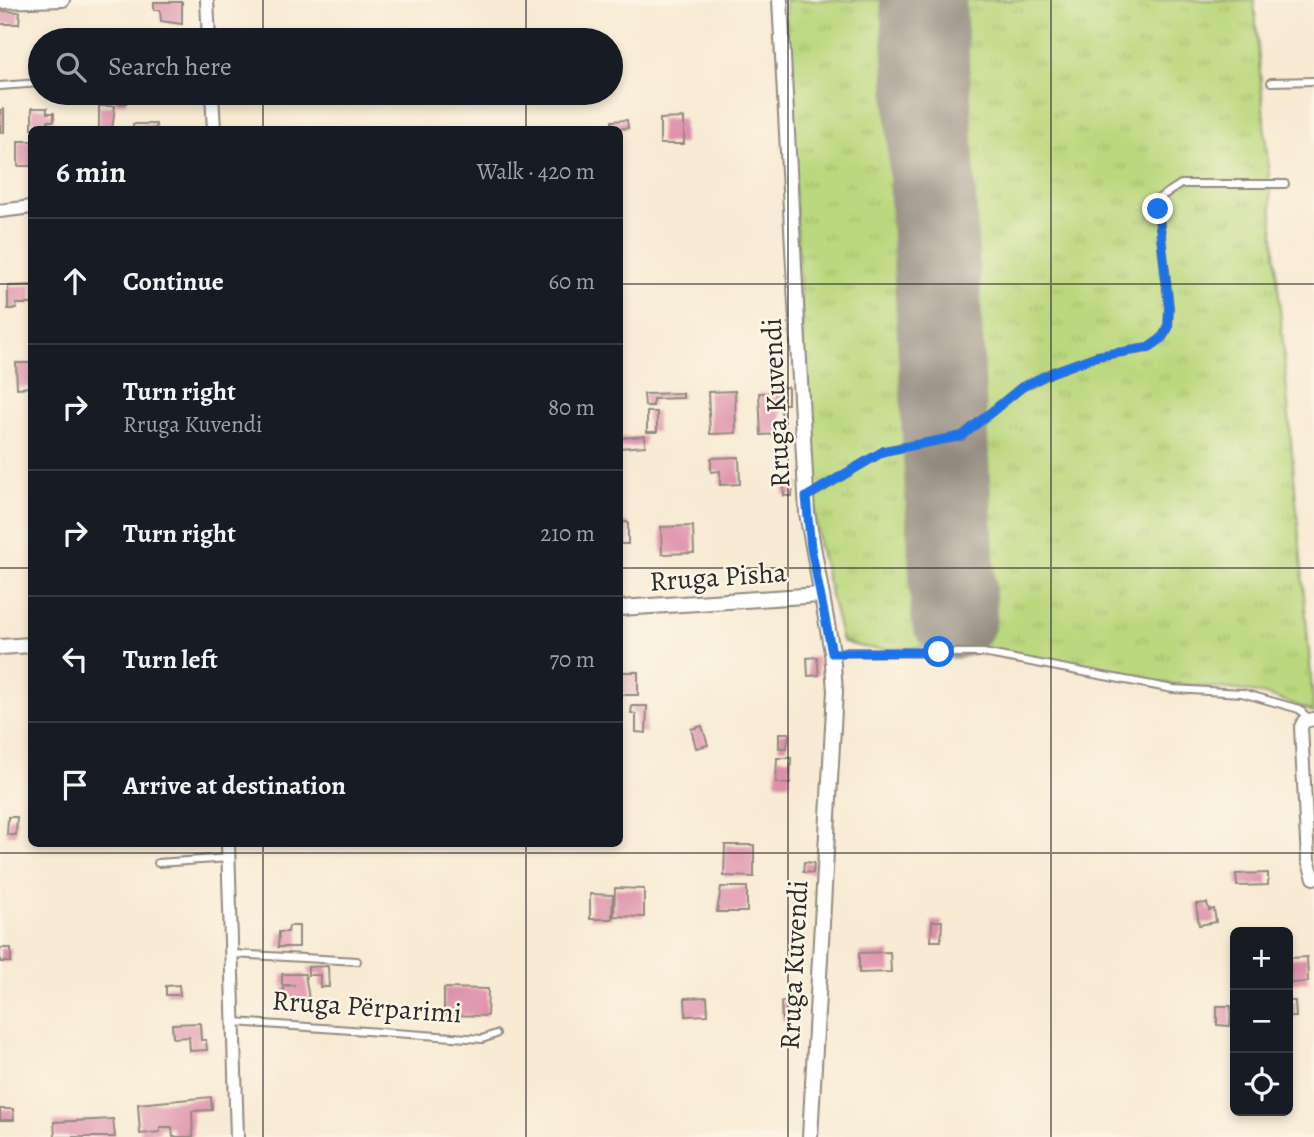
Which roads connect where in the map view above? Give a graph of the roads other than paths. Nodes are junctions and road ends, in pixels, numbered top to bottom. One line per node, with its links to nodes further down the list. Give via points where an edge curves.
1 (63, 0): 4 (street)
2 (207, 0): 5 (street)
3 (780, 0): 15 (street, Rruga Kuvendi)
4 (0, 2)
5 (208, 28)
6 (1314, 81): 7 (lane)
7 (1271, 82)
8 (28, 84): 9 (lane)
9 (0, 86)
10 (213, 105): 11 (street)
11 (214, 126)
12 (1285, 184): 15 (lane, via 1181,184 1159,198 1168,328 1148,348 1097,356 1053,372 1022,387 962,436 884,451)
13 (28, 208): 14 (street)
14 (0, 211)
15 (806, 497): 16 (street, Rruga Kuvendi)
16 (820, 595): 17 (street, Rruga Pisha); 20 (street, Rruga Kuvendi)
17 (623, 608)
18 (28, 645): 19 (street)
19 (0, 648)
20 (832, 653): 21 (lane, via 983,653 1173,689 1242,693 1299,709); 31 (street, Rruga Kuvendi, via 835,691)
21 (1312, 719): 25 (street, via 1301,727 1308,860)
22 (228, 847): 23 (street, Rruga Përparimi)
23 (229, 858): 24 (lane); 26 (street, Rruga Përparimi)
24 (158, 863)
25 (1314, 877)
26 (232, 954): 27 (lane, Rruga Përparimi); 28 (street, Rruga Përparimi)
27 (357, 961)
28 (234, 1022): 29 (lane, Rruga Përparimi, via 482,1039); 30 (street, Rruga Përparimi)
29 (496, 1034)
30 (237, 1137)
31 (810, 1137)

